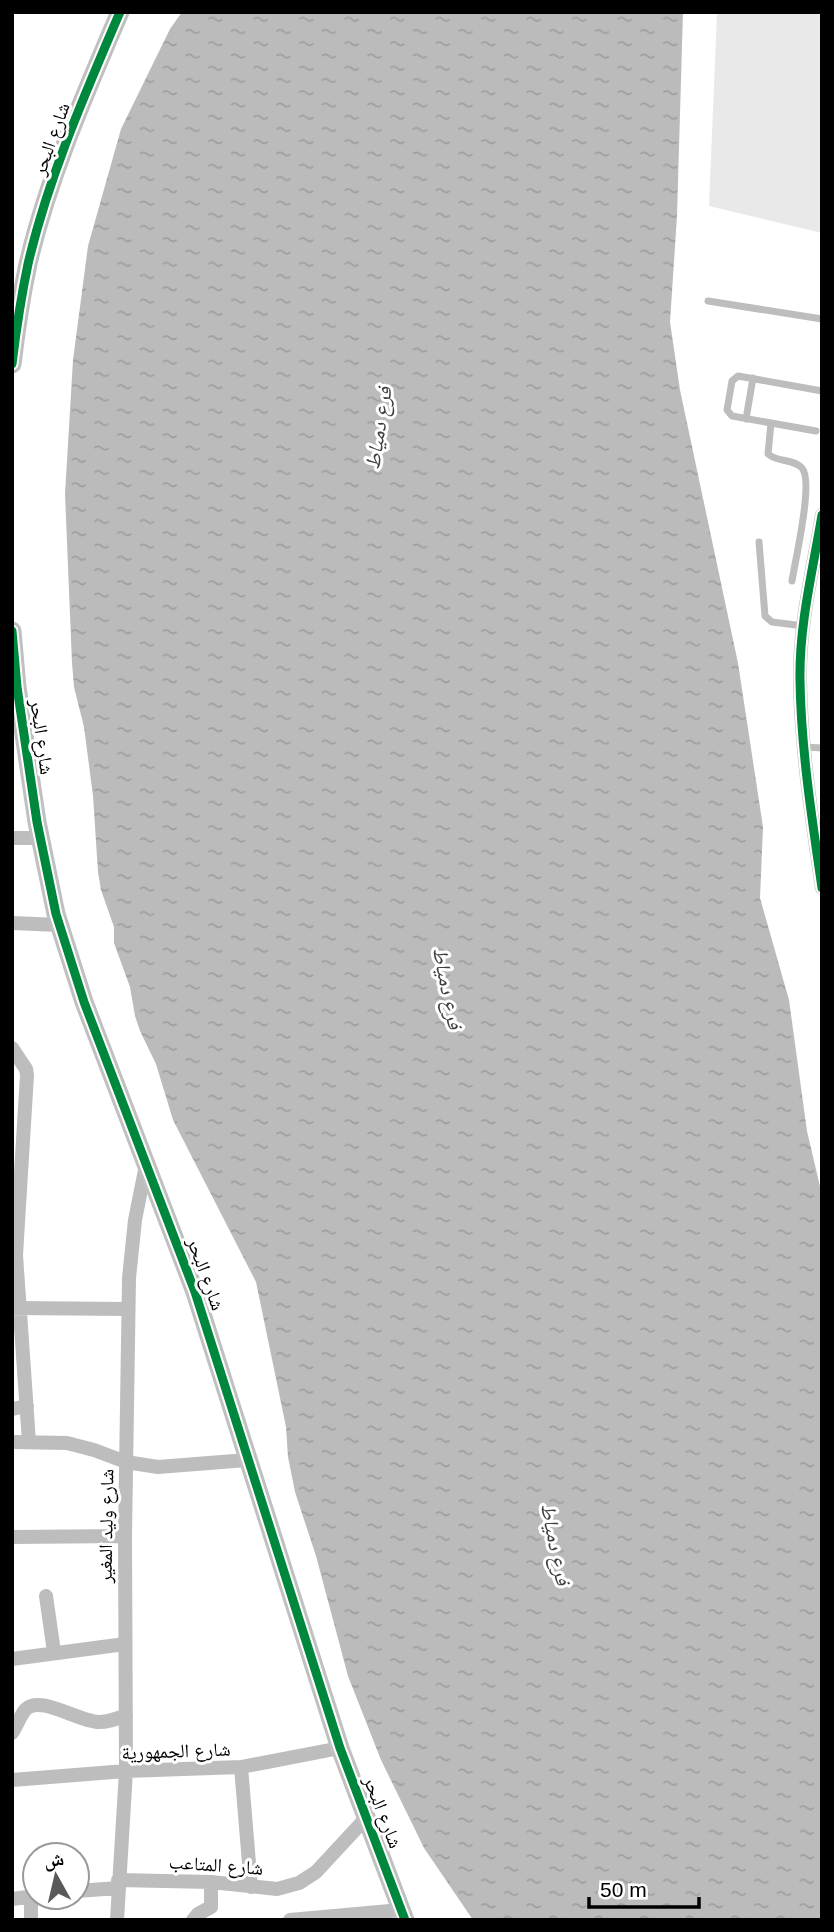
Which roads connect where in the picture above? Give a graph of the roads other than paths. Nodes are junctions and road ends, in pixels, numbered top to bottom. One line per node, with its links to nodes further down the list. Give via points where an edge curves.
1 (120, 12): 4 (street, شارع البحر, via 40,223 28,264)
2 (708, 301): 3 (lane)
3 (822, 319)
4 (12, 364)
5 (753, 378): 6 (lane); 7 (lane); 7 (lane, via 738,376 732,381 727,410)
6 (822, 391)
7 (746, 419): 8 (lane)
8 (771, 423): 9 (lane); 13 (lane, via 768,454 800,466 806,478)
9 (816, 431)
10 (822, 515): 11 (street)
11 (820, 533): 14 (street)
12 (759, 542): 14 (lane, via 765,616 772,622)
13 (792, 581)
14 (804, 626): 16 (street, via 800,677)
15 (12, 631): 19 (street, شارع البحر)
16 (803, 747): 17 (lane); 20 (street)
17 (822, 748)
18 (12, 838): 19 (street)
19 (40, 838): 22 (street, شارع البحر)
20 (822, 888)
21 (12, 923): 22 (street)
22 (59, 925): 24 (street, شارع البحر)
23 (12, 1048): 25 (street, via 27,1076)
24 (146, 1164): 28 (street, شارع وليد المغير, via 135,1220); 32 (street, شارع البحر, via 195,1292)
25 (17, 1173): 26 (street)
26 (16, 1214): 27 (street)
27 (16, 1308): 28 (street); 29 (street)
28 (128, 1309): 33 (street, شارع وليد المغير)
29 (20, 1408): 31 (street)
30 (12, 1442): 31 (street)
31 (29, 1442): 33 (street, via 67,1443)
32 (247, 1460): 33 (street, via 158,1467); 42 (street, شارع البحر)
33 (126, 1462): 34 (street, شارع وليد المغير)
34 (125, 1536): 35 (street); 37 (street, شارع وليد المغير)
35 (12, 1537)
36 (46, 1596): 38 (street)
37 (125, 1644): 38 (street); 40 (street, شارع وليد المغير)
38 (54, 1652): 39 (street)
39 (12, 1658)
40 (126, 1715): 41 (street, via 98,1722 36,1704 24,1711); 44 (street, شارع وليد المغير)
41 (12, 1733)
42 (340, 1748): 43 (street, شارع الجمهورية); 46 (street, شارع البحر)
43 (241, 1768): 44 (street, شارع الجمهورية); 49 (street)
44 (126, 1771): 45 (street, شارع الجمهورية); 48 (street, شارع وليد المغير)
45 (12, 1780)
46 (366, 1817): 49 (street, شارع المتاعب, via 316,1872 299,1883 277,1889); 51 (street, شارع البحر)
47 (211, 1882): 48 (street, شارع المتاعب); 49 (street, شارع المتاعب); 53 (street, via 211,1907)
48 (118, 1884): 50 (street, شارع المتاعب); 52 (street, شارع وليد المغير)
49 (251, 1887)
50 (91, 1889)
51 (403, 1915): 54 (street)
52 (117, 1920)
53 (193, 1920)
54 (290, 1920)

